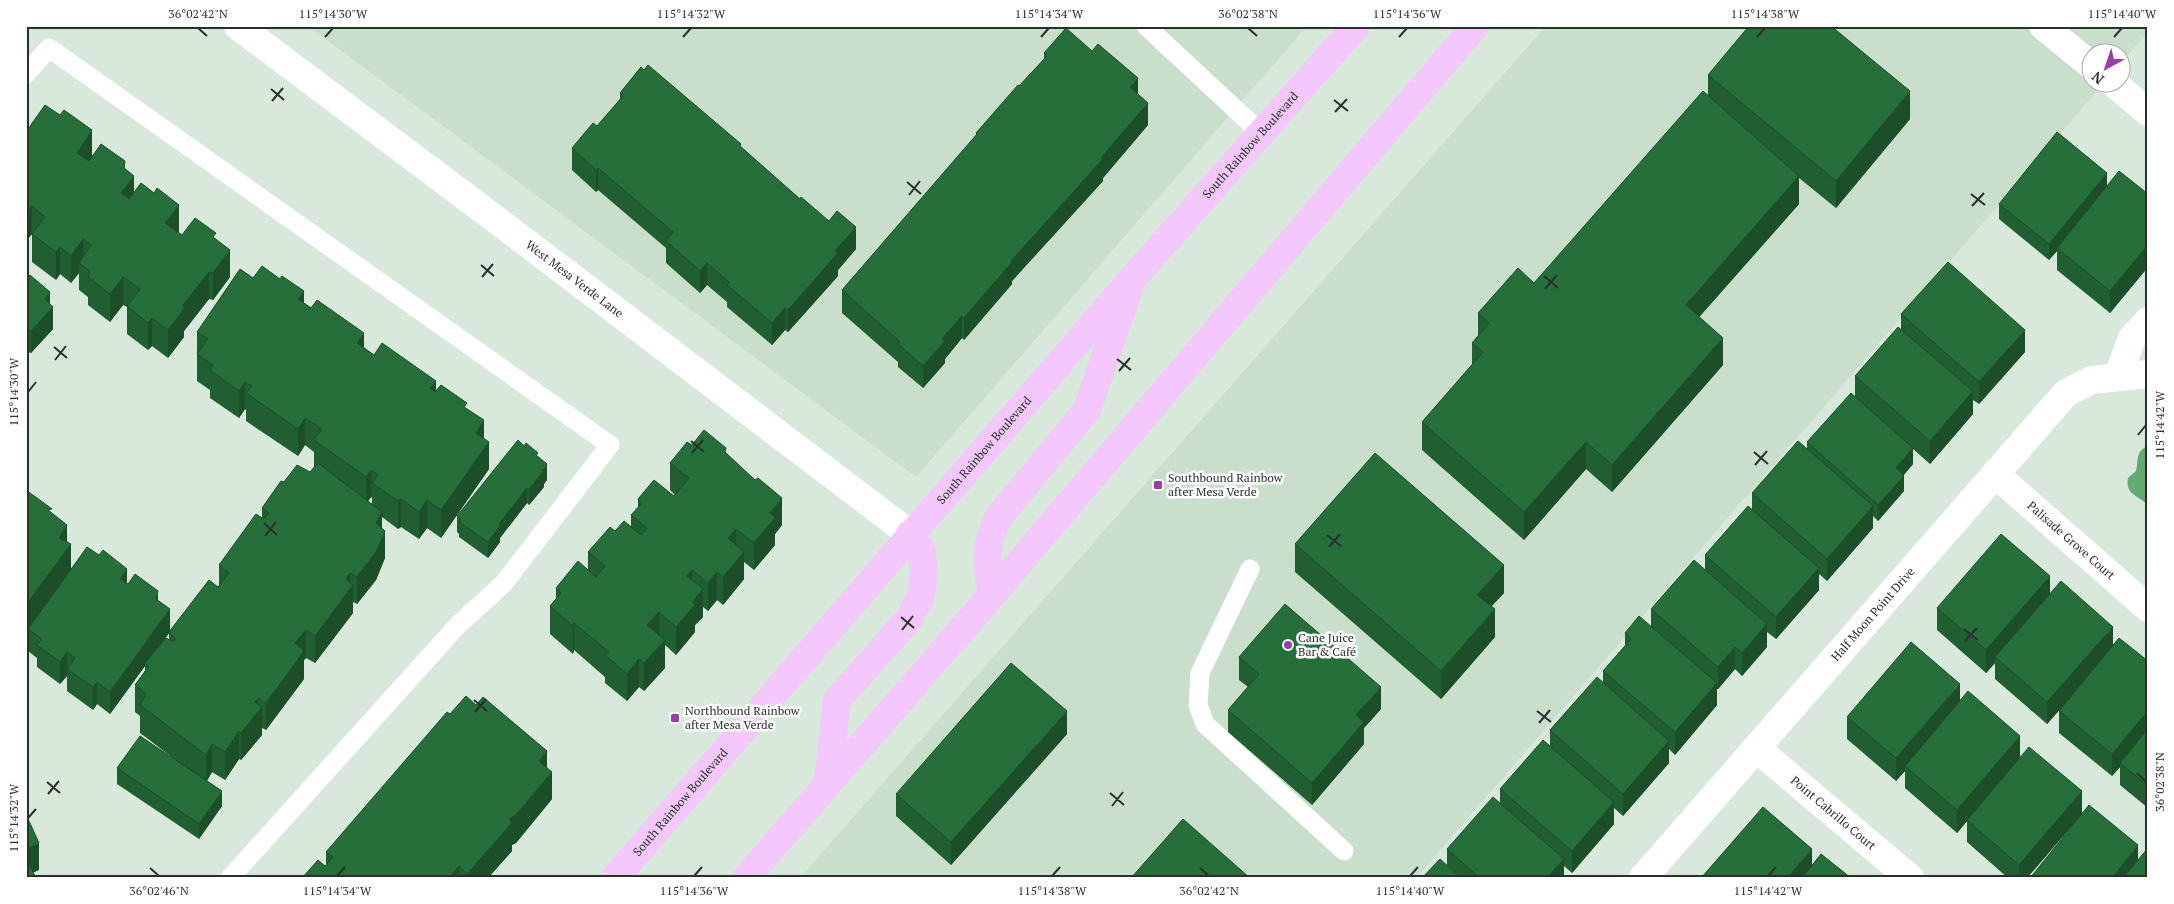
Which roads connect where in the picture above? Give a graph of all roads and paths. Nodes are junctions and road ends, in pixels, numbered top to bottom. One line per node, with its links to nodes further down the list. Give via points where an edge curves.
1 (238, 26): 16 (street, West Mesa Verde Lane)
2 (1146, 26): 10 (lane)
3 (1356, 26): 10 (main road, South Rainbow Boulevard)
4 (1475, 26): 18 (main road)
5 (2043, 26): 6 (street)
6 (2082, 58)
7 (26, 74): 23 (lane, via 49,48 610,445 504,584 458,625)
8 (2124, 92): 9 (street)
9 (2148, 112)
10 (1261, 133): 11 (main road, South Rainbow Boulevard)
11 (1133, 278): 16 (main road, South Rainbow Boulevard); 18 (main road, via 1087,410 998,518 992,531 986,564)
12 (2148, 321): 14 (street, via 2132,338)
13 (2148, 374): 14 (street, Half Moon Point Drive)
14 (2118, 376): 15 (street, Half Moon Point Drive, via 2092,380 2066,393)
15 (1995, 474): 19 (street, Palisade Grove Court); 20 (street, Half Moon Point Drive)
16 (910, 534): 21 (main road, via 922,551 924,576 920,596 909,619 837,700); 24 (main road, South Rainbow Boulevard)
17 (1250, 570): 22 (lane, via 1200,673 1198,705 1205,724)
18 (992, 595): 21 (main road)
19 (2148, 608)
20 (1756, 748): 26 (street, Half Moon Point Drive); 27 (street, Point Cabrillo Court)
21 (828, 784): 25 (main road)
22 (1344, 851)
23 (230, 878)
24 (615, 878)
25 (746, 878)
26 (1643, 878)
27 (1910, 878)

